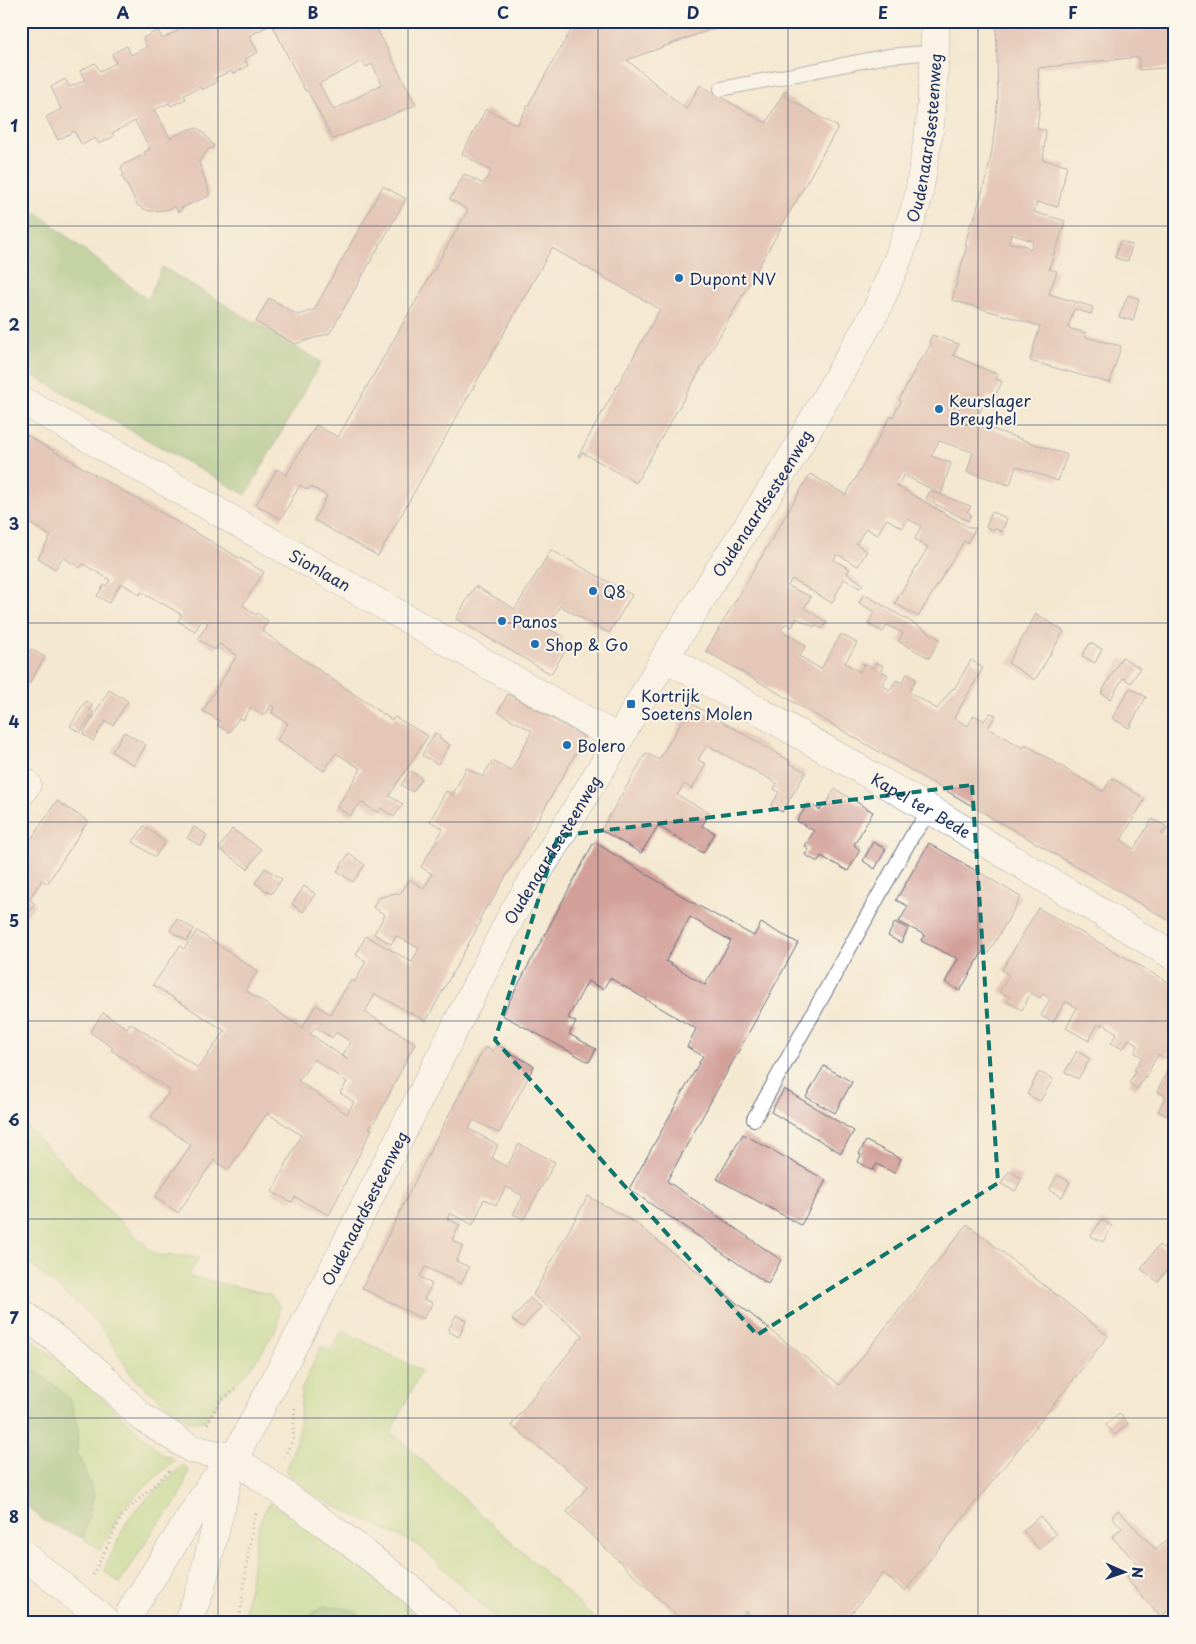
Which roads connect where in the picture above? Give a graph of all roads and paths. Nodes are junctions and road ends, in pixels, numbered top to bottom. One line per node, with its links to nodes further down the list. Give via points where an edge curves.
1 (935, 21): 2 (main road, Oudenaardsesteenweg)
2 (935, 52): 3 (lane, via 888,56); 5 (main road, Oudenaardsesteenweg, via 930,125 918,199 877,309 786,467)
3 (721, 89)
4 (21, 400): 6 (main road, Sionlaan)
5 (665, 658): 6 (main road, Oudenaardsesteenweg); 7 (main road, Kapel ter Bede)
6 (619, 739): 11 (main road, Oudenaardsesteenweg, via 513,913)
7 (931, 810): 8 (main road, Kapel ter Bede); 9 (lane, via 912,836)
8 (1175, 957)
9 (754, 1119)
10 (21, 1312): 11 (main road, via 99,1373 140,1416 192,1449)
11 (234, 1458): 14 (main road, Oudenaardsesteenweg, via 212,1483); 15 (main road, Oudenaardsesteenweg, via 200,1591); 16 (main road, via 353,1544)
12 (23, 1554): 13 (main road, bridge)
13 (108, 1623)
14 (125, 1623)
15 (187, 1623)
16 (448, 1623)

